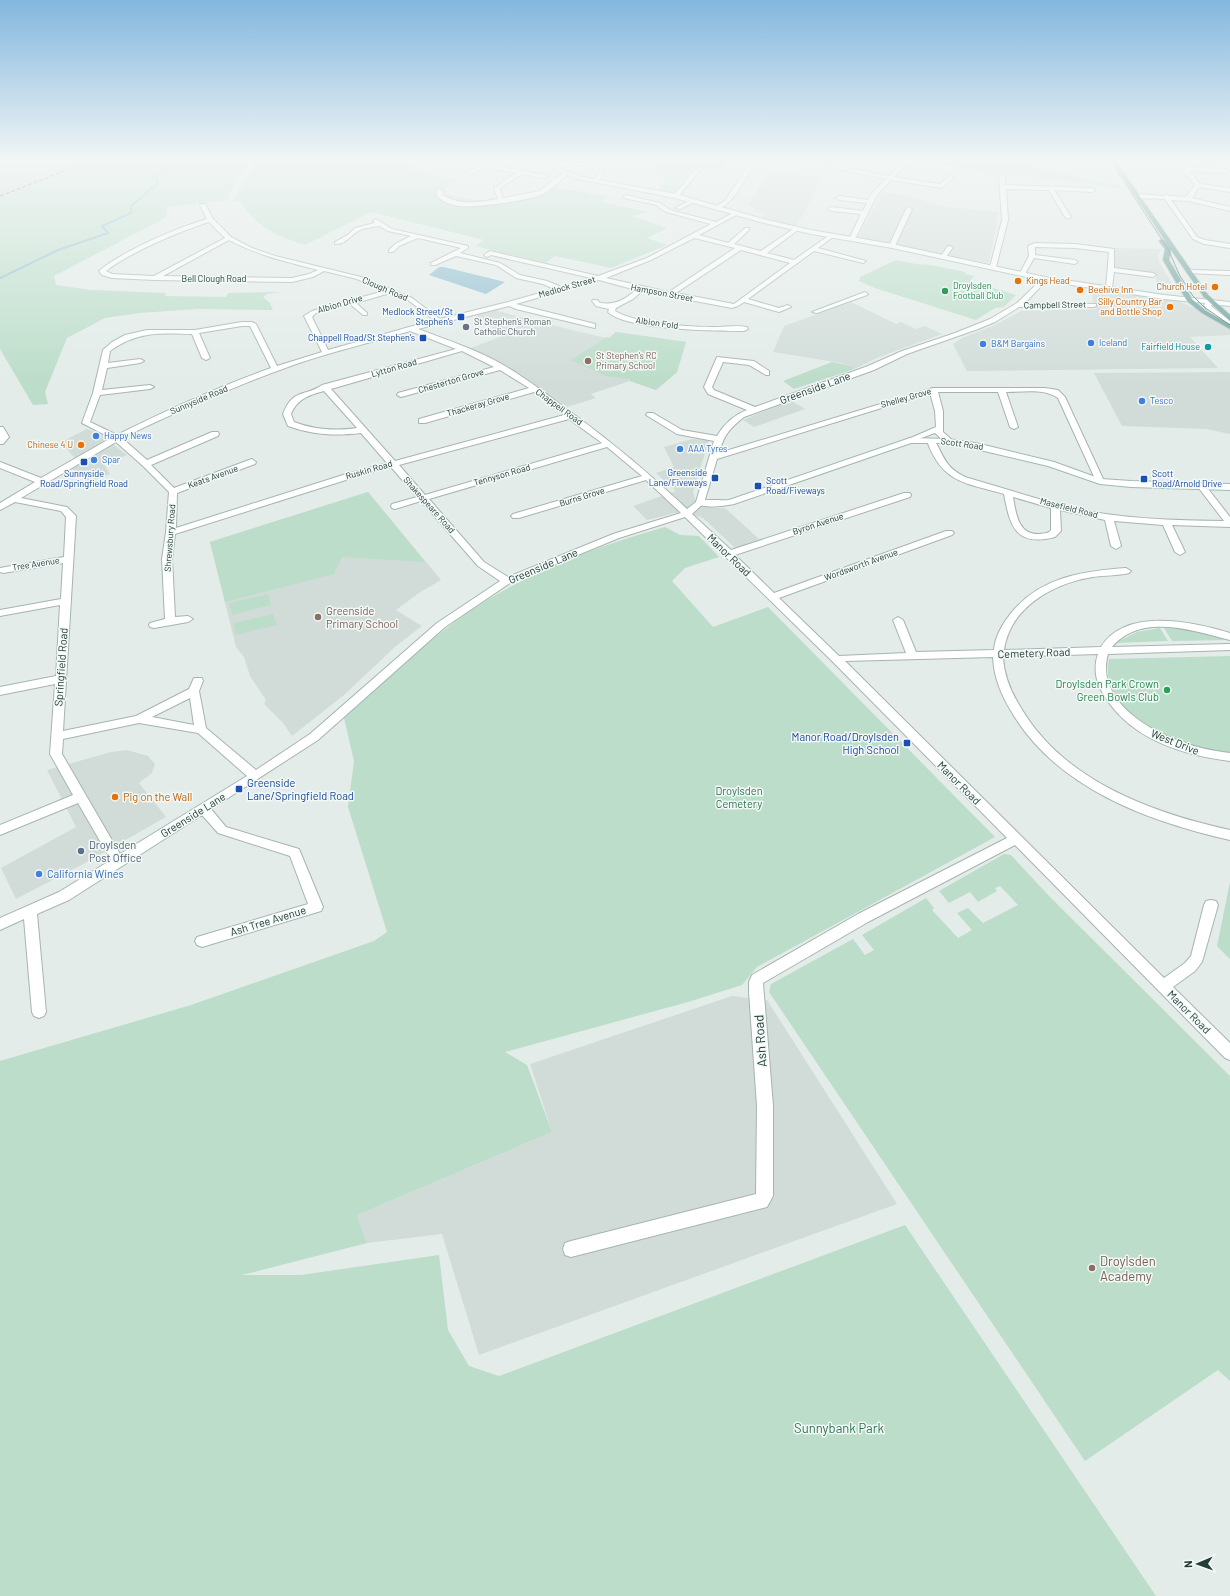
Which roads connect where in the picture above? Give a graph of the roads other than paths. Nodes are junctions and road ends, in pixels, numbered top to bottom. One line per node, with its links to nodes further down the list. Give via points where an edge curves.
1 (173, 234): 44 (street, Bell Clough Road, via 110,264 102,271 112,276)
2 (225, 234): 18 (street, Clough Road)
3 (348, 234): 20 (street)
4 (410, 234): 15 (street)
5 (697, 234): 16 (street, Medlock Street)
6 (741, 234): 21 (street)
7 (788, 234): 28 (street)
8 (823, 234): 17 (street)
9 (854, 234): 19 (street)
10 (897, 234): 22 (street)
11 (1001, 234): 37 (street)
12 (1159, 234): 54 (main road, via 1168,249 1166,260)
13 (1163, 234): 40 (main road)
14 (1193, 234): 23 (street, via 1204,242)
15 (417, 236): 26 (street, via 392,250); 29 (street, via 466,247)
16 (694, 236): 21 (street); 45 (street, Medlock Street, via 649,259)
17 (831, 236): 19 (street); 27 (street)
18 (229, 238): 38 (street, Clough Road, via 273,257); 44 (street)
19 (852, 239): 22 (street)
20 (339, 240)
21 (729, 245): 25 (street)
22 (892, 246): 31 (street)
23 (1230, 246)
24 (950, 247): 31 (street)
25 (740, 248): 28 (street); 52 (street)
26 (383, 249)
27 (813, 249): 33 (street); 34 (street)
28 (763, 253): 34 (street)
29 (456, 254): 36 (street); 48 (street, via 498,264 518,277 545,282)
30 (489, 254): 45 (street, Hampson Street)
31 (944, 256): 37 (street)
32 (1032, 256): 35 (street); 39 (street, via 1031,246 1035,245 1112,250); 41 (street)
33 (863, 261)
34 (796, 262): 53 (street)
35 (1075, 262)
36 (434, 264)
37 (993, 267): 41 (street)
38 (324, 268): 44 (street, Bell Clough Road, via 311,276 292,280); 50 (street, Clough Road, via 359,278)
39 (1111, 270): 43 (street); 47 (street)
40 (1190, 272): 42 (street); 56 (main road)
41 (1023, 273): 46 (street)
42 (1230, 273)
43 (1153, 276)
44 (154, 278)
45 (599, 278): 48 (street, Medlock Street); 49 (street, Hampson Street)
46 (1045, 279): 47 (street); 61 (street, Greenside Lane)
47 (1109, 288): 54 (street)
48 (560, 289): 57 (street, Medlock Street)
49 (641, 289): 52 (street, Hampson Street); 62 (street)
50 (390, 291): 55 (street, Albion Drive); 67 (street, Clough Road, via 410,299)
51 (865, 294): 64 (street)
52 (669, 295): 53 (street, Hampson Street, via 726,305 736,305)
53 (743, 300): 63 (street, via 779,310)
54 (1189, 300): 56 (street); 70 (main road)
55 (350, 302): 65 (street); 75 (street, Albion Drive, via 308,316)
56 (1211, 302): 58 (street); 66 (main road); 68 (street, via 1207,304 1209,309)
57 (510, 304): 67 (street, Medlock Street); 69 (street)
58 (1230, 304)
59 (595, 305): 62 (street)
60 (1094, 305): 61 (street, Campbell Street)
61 (1017, 306): 89 (street, Greenside Lane, via 989,322 887,358 871,368)
62 (614, 307): 71 (street, Albion Fold, via 611,312 614,315 635,321 703,329)
63 (788, 307)
64 (815, 312)
65 (365, 314)
66 (1230, 319)
67 (439, 321): 72 (street, Medlock Street)
68 (1230, 324)
69 (592, 326)
70 (1230, 327)
71 (744, 329)
72 (413, 330): 74 (street, Chappell Road); 75 (street, Sunnyside Road)
73 (195, 332): 76 (street); 78 (street, via 147,332 128,337 107,350); 80 (street, via 252,324)
74 (463, 349): 79 (street, Chappell Road); 83 (street, Lytton Road)
75 (326, 354): 80 (street, Sunnyside Road)
76 (206, 358)
77 (140, 361): 78 (street)
78 (104, 366): 87 (street)
79 (501, 367): 84 (street, Chappell Road); 88 (street, Chesterton Grove)
80 (275, 369): 98 (street, Sunnyside Road, via 157,418)
81 (766, 373): 89 (street, via 751,363 720,359 708,387 711,392)
82 (150, 387): 87 (street)
83 (325, 387): 96 (street, Shakespeare Road); 96 (street, Lytton Road, via 305,394 291,404 287,414 291,424 322,434)
84 (535, 390): 91 (street, Chappell Road); 92 (street, Thackeray Grove)
85 (933, 390): 86 (street, Shelley Grove); 94 (street, via 939,405); 105 (street, Shelley Grove)
86 (1001, 390): 93 (street); 111 (street, Shelley Grove, via 1045,390 1062,397)
87 (97, 394): 98 (street, Shrewsbury Road, via 86,423)
88 (401, 395)
89 (754, 410): 99 (street, Greenside Lane, via 741,415 726,428)
90 (650, 415): 99 (street, via 680,432)
91 (570, 416): 104 (street, Chappell Road); 108 (street, Ruskin Road)
92 (422, 421)
93 (1014, 427)
94 (940, 428): 100 (street); 102 (street, via 939,433)
95 (0, 429): 103 (street, via 5,437)
96 (363, 430): 108 (street, Shakespeare Road)
97 (215, 434): 107 (street)
98 (117, 438): 107 (street, Shrewsbury Road); 112 (street, Sunnyside Road)
99 (719, 439): 105 (street, Greenside Lane)
100 (910, 440): 101 (street, Scott Road); 120 (street, Scott Road, via 731,502)
101 (931, 440): 102 (street, Scott Road); 116 (street, Masefield Road, via 936,455 952,475)
102 (949, 441): 111 (street, Scott Road, via 1021,456)
103 (0, 442)
104 (608, 444): 110 (street, Chappell Road); 118 (street, Tennyson Road)
105 (713, 458): 120 (street, Greenside Lane)
106 (252, 462): 115 (street, Keats Avenue)
107 (146, 464): 115 (street, Shrewsbury Road)
108 (393, 464): 118 (street, Shakespeare Road); 129 (street, Ruskin Road)
109 (0, 465): 112 (street)
110 (648, 477): 124 (street, Chappell Road); 125 (street, Burns Grove)
111 (1100, 481): 113 (street, Scott Road)
112 (42, 482): 119 (street, Sunnyside Road)
113 (1202, 487): 114 (street, Scott Road); 128 (street)
114 (1230, 487)
115 (173, 492): 129 (street, Shrewsbury Road)
116 (1008, 492): 121 (street, Masefield Road); 121 (street, via 1015,522 1027,535 1052,536 1056,531)
117 (907, 495): 133 (street, Byron Avenue)
118 (423, 498): 122 (street, Tennyson Road); 137 (street, Shakespeare Road, via 481,564)
119 (14, 499): 123 (street, Sunnyside Road); 134 (street, Springfield Road, via 64,510 71,516)
120 (700, 502): 124 (street, Greenside Lane)
121 (1055, 505): 126 (street, Masefield Road)
122 (395, 506)
123 (0, 507)
124 (687, 514): 133 (street, Manor Road); 137 (street, Greenside Lane, via 616,536)
125 (516, 516)
126 (1109, 518): 127 (street, Masefield Road); 131 (street)
127 (1166, 522): 128 (street, Masefield Road); 132 (street)
128 (1230, 523)
129 (171, 532): 143 (street, Shrewsbury Road, via 167,559)
130 (949, 533): 138 (street, Wordsworth Avenue)
131 (1116, 546)
132 (1180, 552)
133 (729, 554): 138 (street, Manor Road)
134 (68, 559): 135 (street, Tree Avenue); 139 (street, Springfield Road)
135 (3, 570)
136 (1126, 571): 148 (street, via 1098,572 1071,578 1031,597 1008,625)
137 (507, 581): 157 (street, Greenside Lane, via 441,625 314,736)
138 (772, 598): 150 (street, Manor Road)
139 (66, 601): 140 (street); 151 (street, Springfield Road)
140 (0, 613)
141 (188, 618): 143 (street)
142 (898, 620): 149 (street)
143 (170, 621): 144 (street)
144 (154, 625)
145 (1230, 637): 147 (street, via 1193,627 1149,625 1120,634)
146 (1230, 647): 147 (street, Cemetery Road)
147 (1104, 651): 148 (street, Cemetery Road); 156 (street, West Drive, via 1101,667 1106,689 1115,704 1133,721 1182,747)
148 (997, 654): 149 (street, Cemetery Road); 161 (street, via 1004,687 1016,710 1032,734 1070,768 1107,792 1134,805 1185,824)
149 (913, 657): 150 (street, Cemetery Road)
150 (837, 660): 162 (street, Manor Road)
151 (60, 679): 152 (street); 155 (street, Springfield Road)
152 (0, 691)
153 (139, 719): 154 (street); 154 (street, via 196,686); 155 (street)
154 (201, 730): 157 (street)
155 (57, 736): 158 (street, Springfield Road, via 56,754)
156 (1230, 757)
157 (255, 776): 159 (street, Greenside Lane)
158 (80, 797): 160 (street); 163 (street, Springfield Road)
159 (204, 809): 163 (street, Greenside Lane); 167 (street, Ash Tree Avenue, via 222,830 295,853 316,907)
160 (0, 830)
161 (1230, 835)
162 (1016, 839): 168 (street, Manor Road); 171 (street, Ash Road, via 862,918 757,979 765,1106 765,1196 761,1201)
163 (118, 862): 165 (street, Greenside Lane, via 64,896)
164 (1211, 905): 168 (street, via 1197,958 1190,967)
165 (30, 911): 166 (street, Greenside Lane); 169 (street)
166 (0, 924)
167 (202, 941)
168 (1164, 986): 170 (street, Manor Road)
169 (39, 1012)
170 (1230, 1053)
171 (571, 1249)

